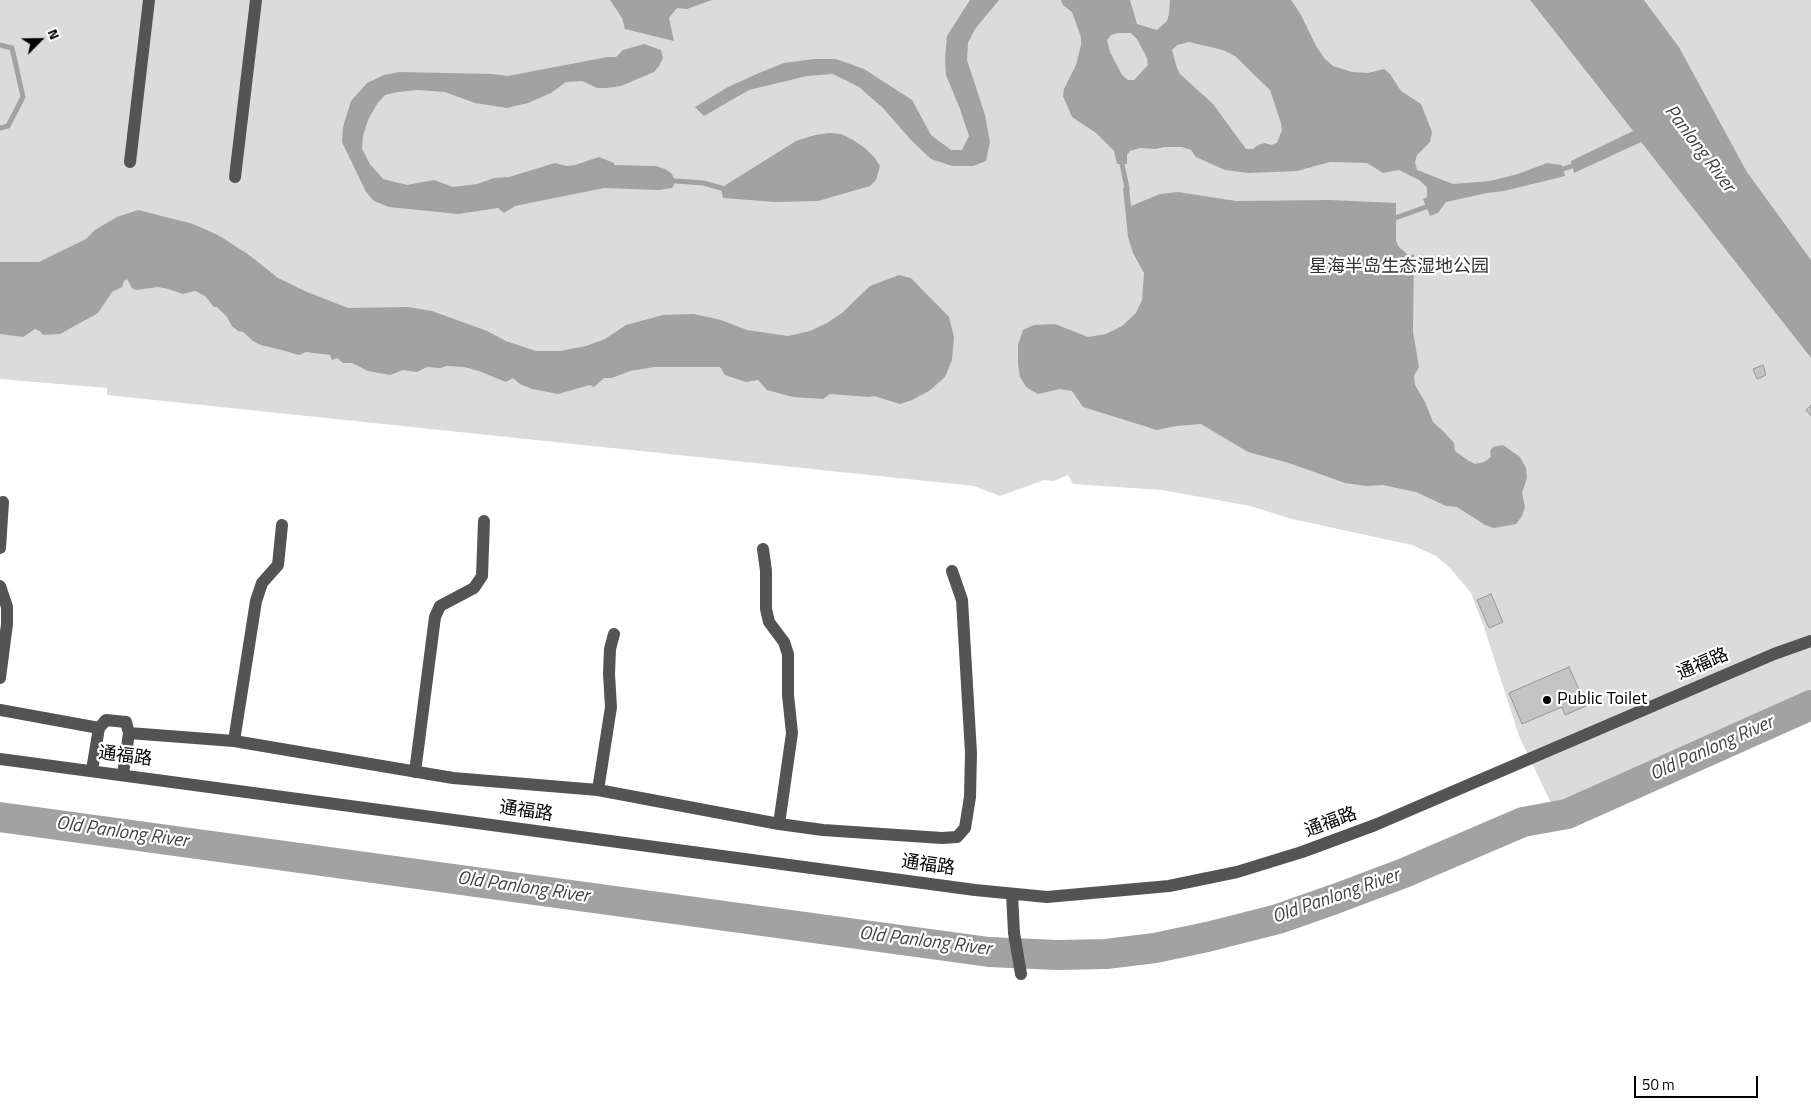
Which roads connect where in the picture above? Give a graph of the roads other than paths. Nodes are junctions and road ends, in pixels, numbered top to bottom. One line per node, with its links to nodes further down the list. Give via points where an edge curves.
1 (149, 0): 3 (street)
2 (256, 0): 4 (street)
3 (130, 162)
4 (235, 177)
5 (3, 502): 8 (street)
6 (484, 521): 21 (street, via 482,576 474,588 440,606 435,617)
7 (282, 525): 18 (street, via 278,565 262,583 256,601)
8 (0, 548)
9 (763, 549): 24 (street, via 769,622 784,642 788,654 792,733)
10 (952, 571): 24 (street, via 962,600 971,753 970,797 965,828 957,837 942,838)
11 (0, 586): 14 (street, via 7,615)
12 (614, 634): 23 (street, via 609,658 611,707)
13 (1811, 641): 25 (street, 通福路, via 1375,825 1302,852 1236,872 1169,886 1046,898)
14 (0, 678)
15 (0, 710): 16 (street)
16 (98, 728): 17 (street, via 106,720 126,722); 20 (street)
17 (129, 733): 18 (street); 22 (street)
18 (234, 741): 21 (street)
19 (0, 759): 20 (street, 通福路)
20 (92, 770): 22 (street, 通福路)
21 (415, 772): 23 (street)
22 (123, 774): 25 (street, 通福路)
23 (598, 790): 24 (street)
24 (779, 824)
25 (1012, 894): 26 (street)
26 (1020, 974)

